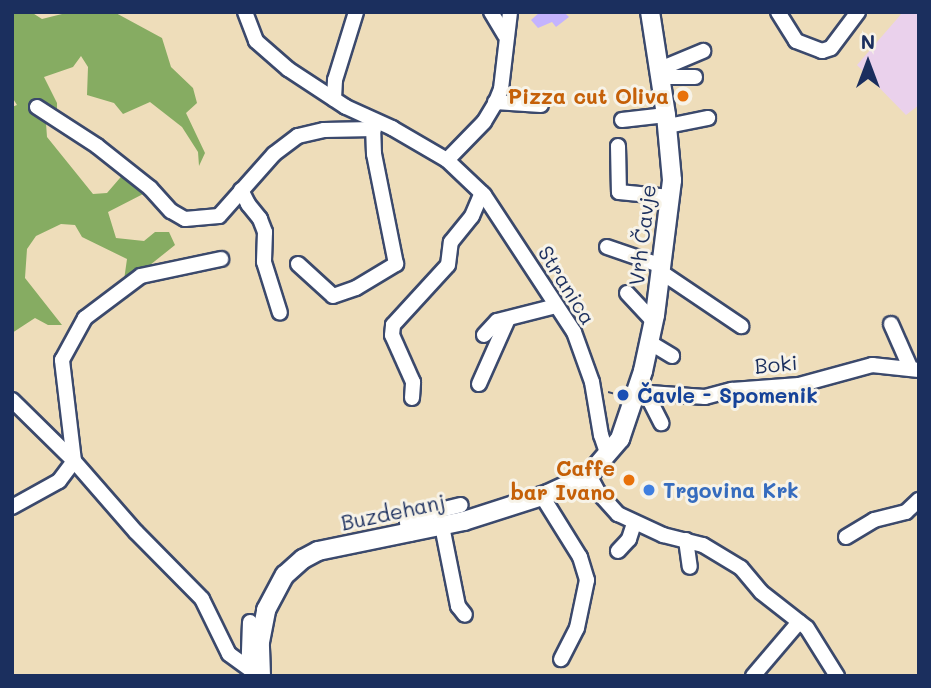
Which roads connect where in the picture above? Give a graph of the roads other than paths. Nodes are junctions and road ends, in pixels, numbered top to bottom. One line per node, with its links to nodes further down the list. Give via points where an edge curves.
1 (245, 12): 12 (street, Stranica, via 256,41)
2 (355, 12): 12 (street)
3 (491, 12): 8 (street)
4 (510, 12): 8 (street)
5 (650, 12): 10 (main road, Vrh Čavje)
6 (778, 12): 7 (street, via 796,41 822,51 831,48)
7 (858, 12)
8 (505, 36): 13 (street)
9 (703, 51): 10 (street)
10 (661, 73): 11 (street); 18 (main road, Vrh Čavje)
11 (695, 77)
12 (334, 99): 19 (street, Stranica)
13 (495, 102): 14 (street); 21 (street, via 484,122)
14 (541, 104)
15 (37, 107): 22 (street, via 97,146 185,219 219,216)
16 (708, 117): 18 (street)
17 (622, 120): 18 (street)
18 (667, 120): 24 (main road, Vrh Čavje)
19 (374, 124): 21 (street, Stranica); 22 (street, via 298,136); 27 (street, via 374,154 396,264 333,296)
20 (618, 146): 24 (street, via 618,192)
21 (447, 160): 23 (street, Stranica)
22 (241, 190): 31 (street, via 265,232 264,262)
23 (482, 193): 30 (street, Stranica); 42 (street, via 472,216 451,242 448,265 393,325 391,335 413,382)
24 (670, 197): 28 (main road, Vrh Čavje)
25 (607, 247): 28 (street)
26 (221, 259): 46 (street, via 141,276 85,318 62,360)
27 (298, 264)
28 (662, 269): 33 (main road, Vrh Čavje); 35 (street)
29 (626, 293): 33 (street)
30 (556, 306): 32 (street); 45 (street, Stranica, via 574,332 592,382)
31 (280, 313)
32 (508, 319): 36 (street, via 497,321); 40 (street)
33 (654, 321): 37 (main road, Vrh Čavje)
34 (891, 324): 39 (street)
35 (741, 326)
36 (484, 335)
37 (649, 342): 38 (street); 41 (main road, Vrh Čavje)
38 (672, 356)
39 (914, 368): 41 (street, Boki, via 872,365 799,385 754,387 705,397)
40 (479, 384)
41 (634, 393): 44 (street); 45 (main road, Vrh Čavje, via 620,439)
42 (412, 398)
43 (12, 400): 46 (street)
44 (661, 423)
45 (608, 455): 47 (main road, Buzdehanj)
46 (74, 461): 51 (street, via 58,481); 63 (street, via 202,600 229,654)
47 (589, 475): 48 (main road, Buzdehanj); 52 (street, via 607,503)
48 (542, 496): 53 (main road, Buzdehanj); 62 (street, via 580,557 587,580 577,628)
49 (919, 500): 55 (street, via 906,512 874,520)
50 (461, 505): 54 (street, via 411,517 407,522)
51 (12, 507)
52 (634, 524): 56 (street); 57 (street)
53 (442, 526): 54 (main road, Buzdehanj); 59 (street, via 457,606)
54 (410, 534): 63 (main road, Buzdehanj, via 318,551 285,575 266,610)
55 (846, 537)
56 (686, 540): 58 (street); 61 (street, via 741,568 761,592)
57 (618, 551)
58 (690, 567)
59 (465, 615)
60 (250, 622): 63 (street, via 249,656)
61 (799, 622): 64 (street); 65 (street)
62 (561, 659)
63 (261, 671)
64 (753, 676)
65 (837, 676)

